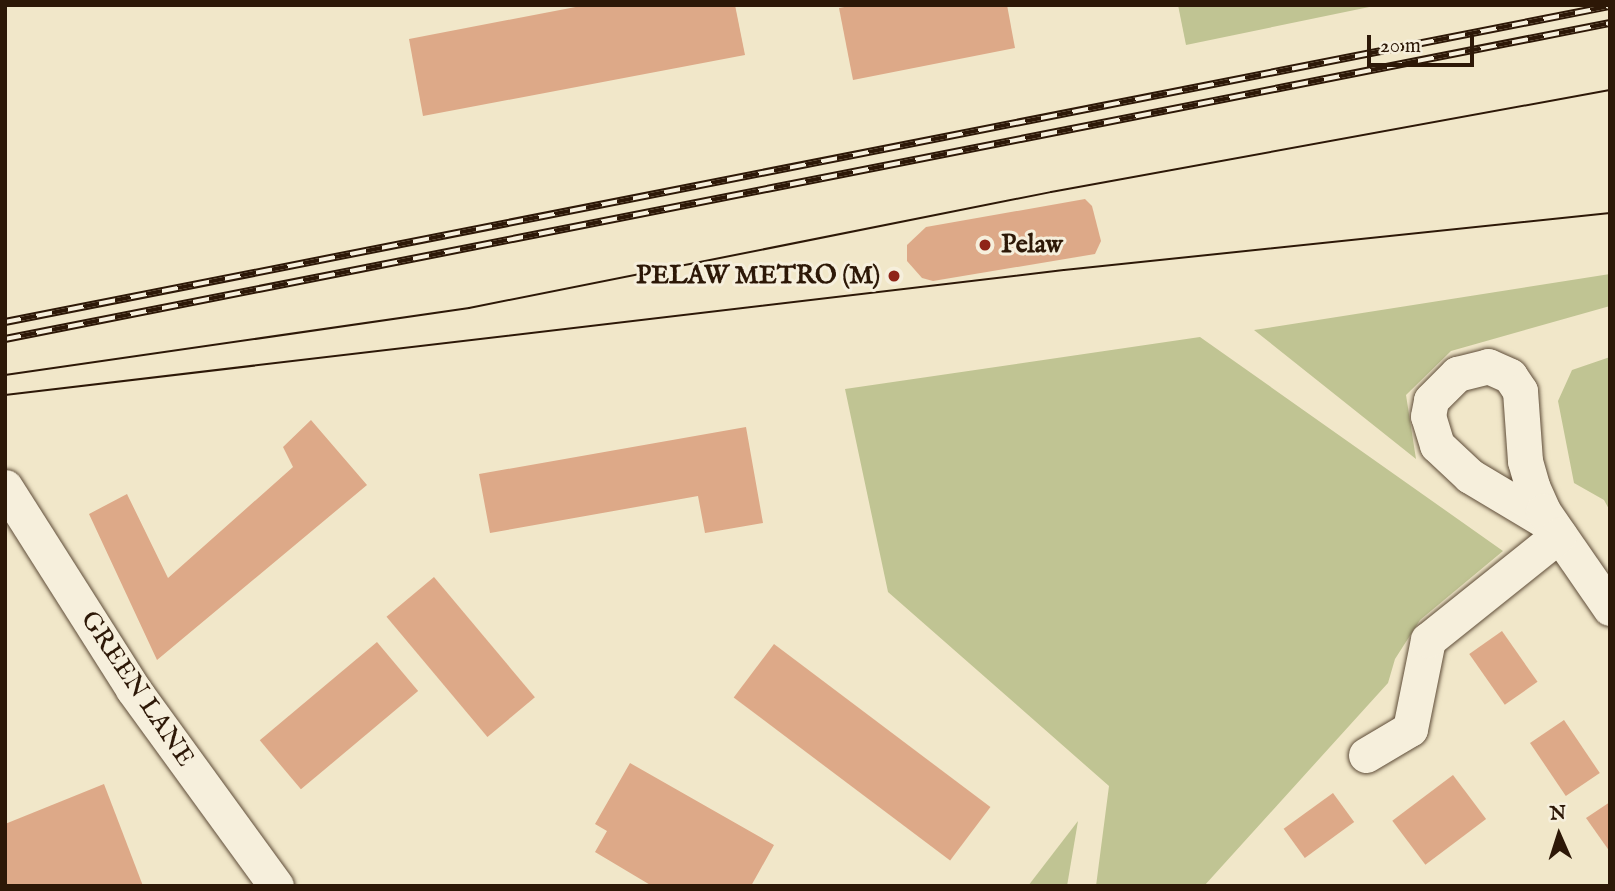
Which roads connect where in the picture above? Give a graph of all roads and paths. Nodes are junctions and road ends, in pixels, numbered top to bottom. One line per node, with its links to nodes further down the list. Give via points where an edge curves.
1 (5, 487): 5 (street, GREEN LANE, via 133,689)
2 (1556, 530): 2 (street, via 1470,476 1437,445 1428,416 1431,400 1457,374 1488,366 1510,376 1520,391 1525,461 1532,486); 3 (street); 4 (street, via 1438,628 1422,657 1416,715 1410,729)
3 (1610, 608)
4 (1366, 755)
5 (276, 886)

